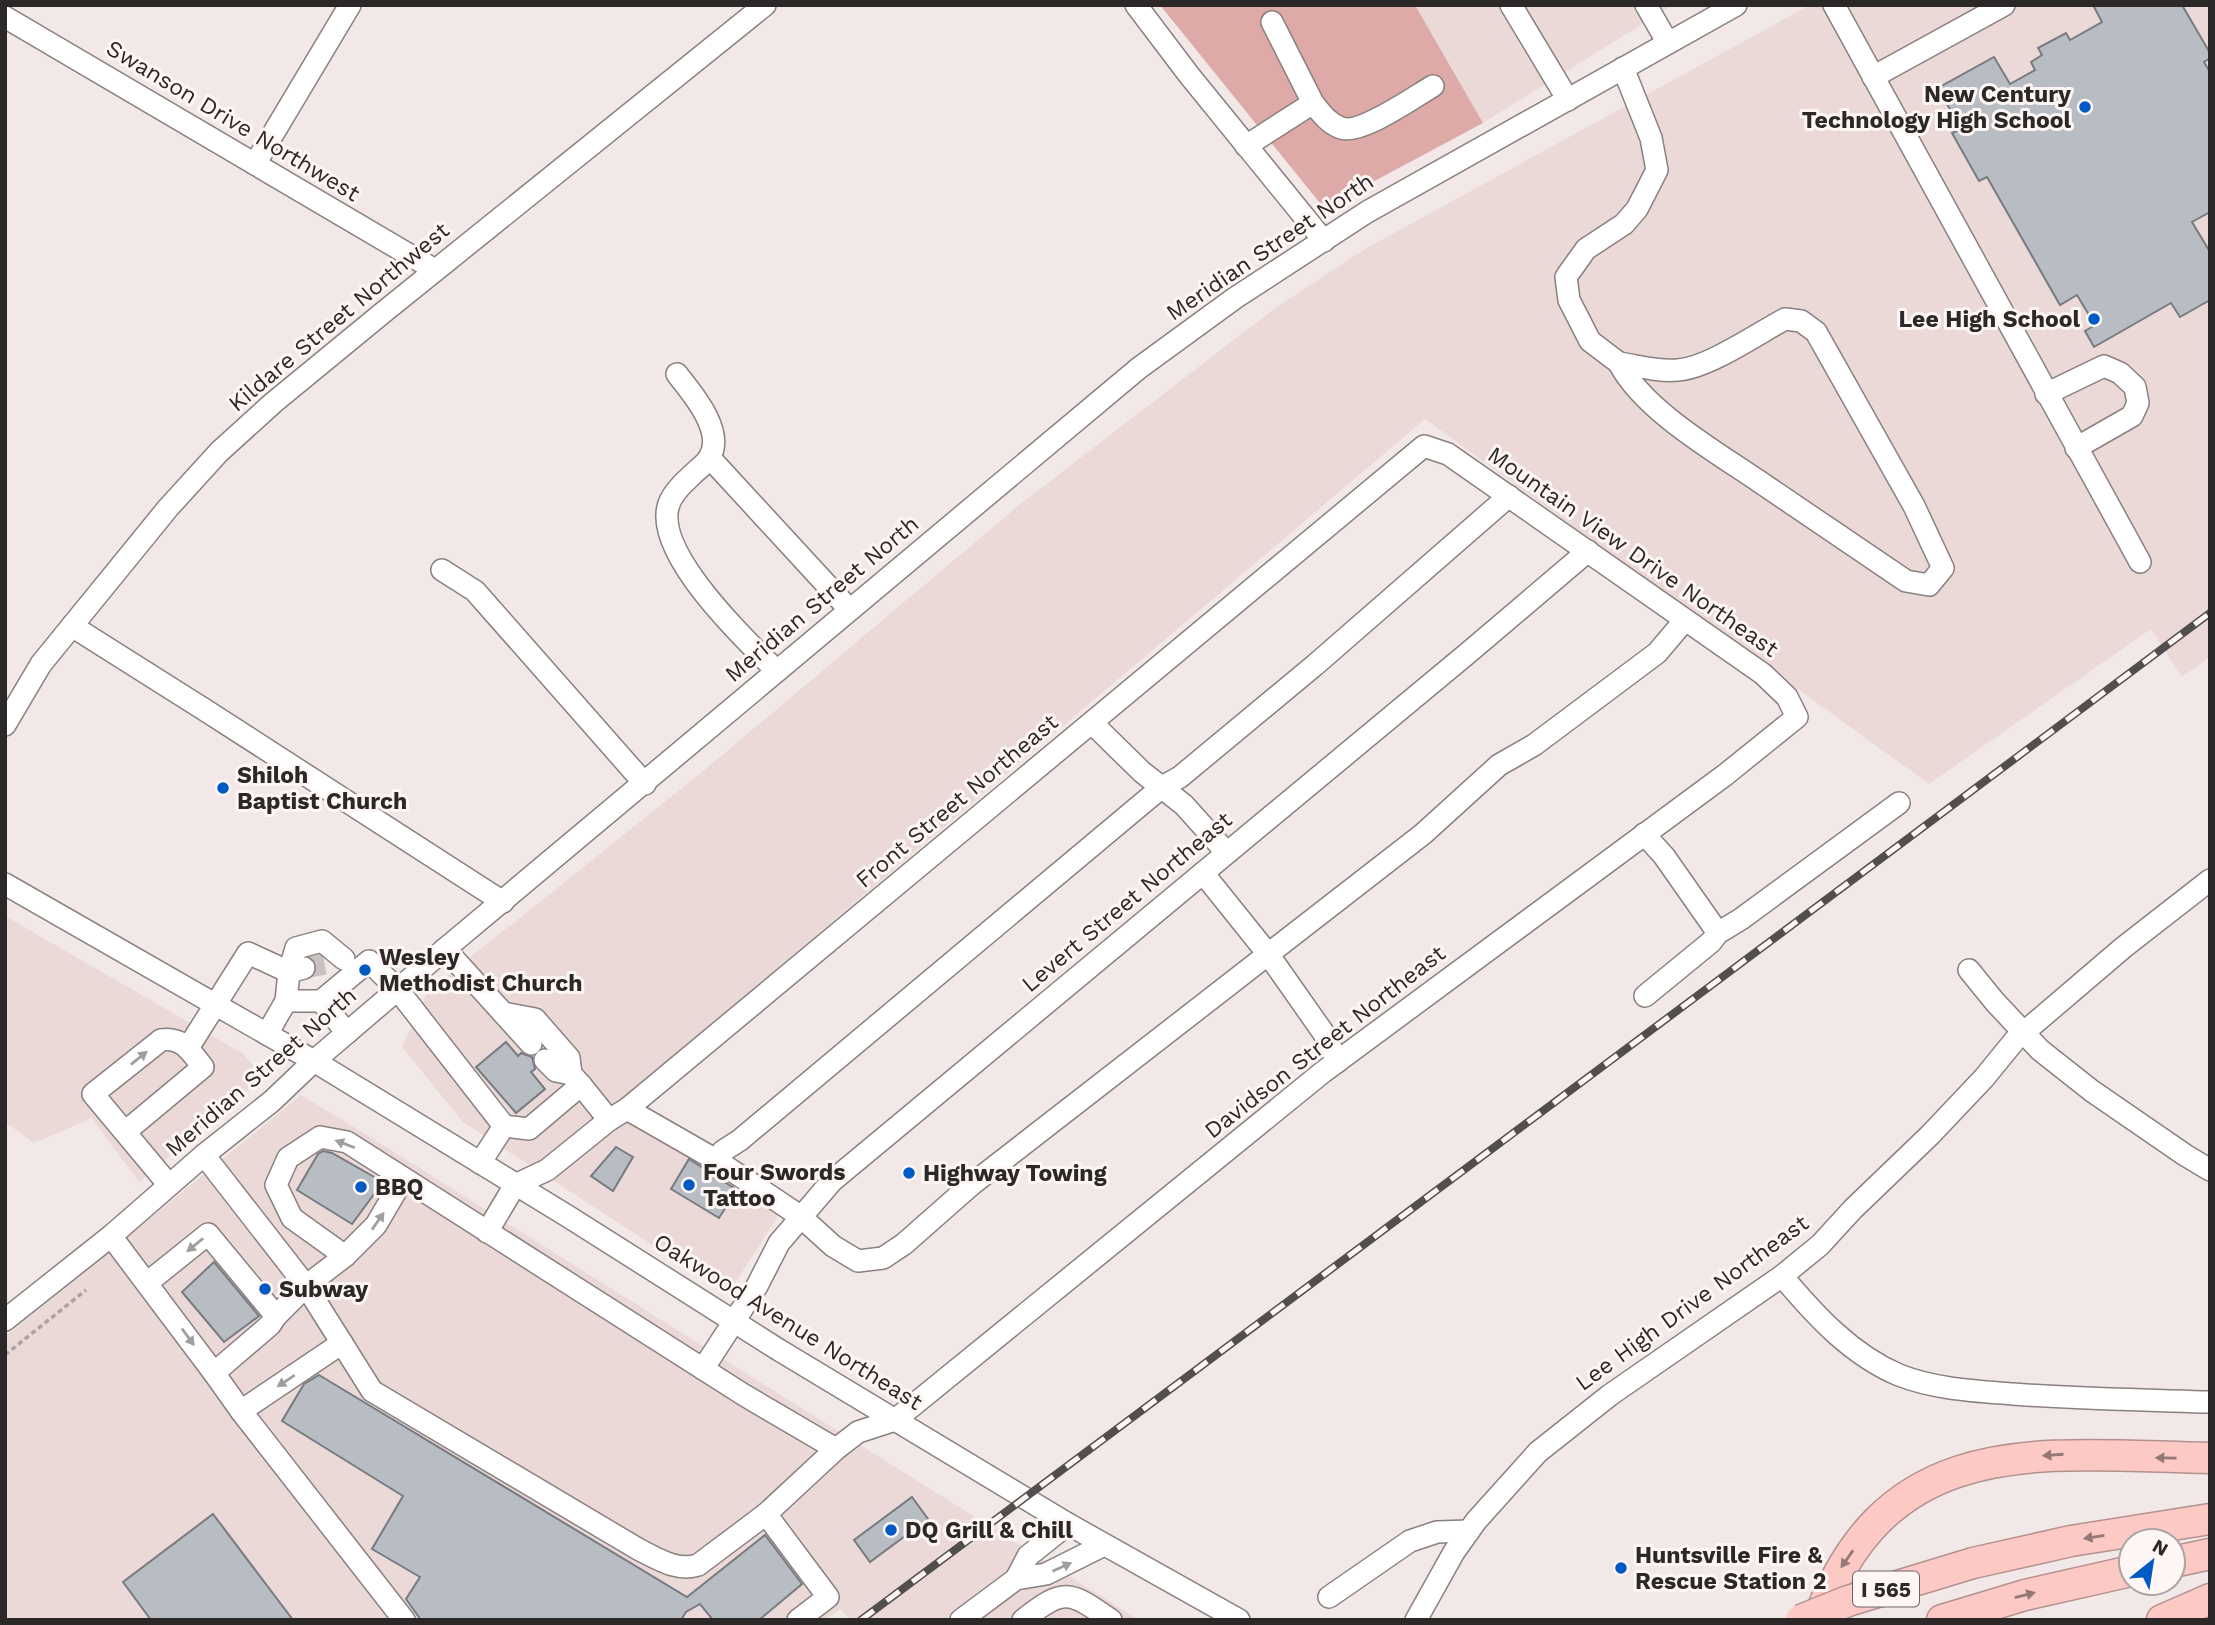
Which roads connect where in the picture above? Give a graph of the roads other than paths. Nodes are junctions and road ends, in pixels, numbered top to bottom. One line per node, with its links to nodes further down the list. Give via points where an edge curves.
1 (350, 5): 18 (street)
2 (765, 5): 20 (street, Kildare Street Northwest)
3 (1136, 5): 17 (street)
4 (1511, 5): 15 (street)
5 (1646, 5): 11 (street)
6 (1736, 5): 11 (street, Meridian Street North)
7 (1834, 5): 13 (street)
8 (2004, 5): 13 (street)
9 (5, 17): 18 (street, Swanson Drive Northwest)
10 (1272, 22): 16 (street)
11 (1668, 43): 12 (street, Meridian Street North)
12 (1623, 68): 15 (street, Meridian Street North); 21 (street, via 1651,138 1657,170 1637,209 1624,224 1586,249 1566,277 1569,300 1590,341)
13 (1873, 77): 23 (street)
14 (1433, 86): 16 (street, via 1359,128 1343,129 1326,120)
15 (1568, 100): 19 (street, Meridian Street North)
16 (1313, 103): 17 (street)
17 (1246, 146): 19 (street)
18 (256, 164): 20 (street, Swanson Drive Northwest)
19 (1324, 240): 31 (street, Meridian Street North, via 1139,368)
20 (435, 270): 33 (street, Kildare Street Northwest, via 219,452 167,508)
21 (1619, 362): 21 (street, via 1660,371 1681,370 1785,319 1801,321 1816,332 1914,506 1943,568 1929,585 1906,581 1699,440 1645,398)
22 (677, 374): 26 (street, via 702,405 713,434)
23 (2046, 394): 25 (street); 25 (street, via 2104,366 2135,387 2138,403 2132,416)
24 (1424, 446): 27 (street, Mountain View Drive Northeast, via 1448,454); 36 (street, Front Street Northeast)
25 (2076, 448): 29 (street)
26 (710, 458): 31 (street); 34 (street, via 680,486 668,506 669,529 695,582)
27 (1509, 496): 28 (street, Mountain View Drive Northeast); 39 (street, via 1315,665)
28 (1588, 551): 32 (street, Mountain View Drive Northeast); 42 (street, Levert Street Northeast)
29 (2140, 562)
30 (442, 570): 38 (street, via 475,591)
31 (849, 609): 34 (street, Meridian Street North)
32 (1685, 620): 35 (street, Mountain View Drive Northeast, via 1763,674 1787,697); 49 (street, via 1657,653 1534,745 1499,765 1423,834)
33 (72, 626): 37 (street, Kildare Street Northwest, via 41,664); 46 (street)
34 (777, 671): 38 (street, Meridian Street North)
35 (1797, 717): 41 (street, Davidson Street Northeast)
36 (1092, 723): 39 (street); 66 (street, Front Street Northeast)
37 (5, 725)
38 (645, 784): 46 (street, Meridian Street North)
39 (1162, 787): 42 (street); 71 (street)
40 (1899, 803): 47 (street)
41 (1644, 834): 47 (street); 64 (street, Davidson Street Northeast)
42 (1227, 853): 43 (street, Levert Street Northeast)
43 (1203, 873): 49 (street); 77 (street, Levert Street Northeast, via 832,1181)
44 (2210, 880): 60 (street, Lee High Drive Northeast)
45 (5, 884): 57 (street, Oakwood Avenue Northeast)
46 (503, 902): 48 (street, Meridian Street North)
47 (1718, 933): 54 (street)
48 (444, 949): 53 (street, Meridian Street North); 58 (street)
49 (1268, 954): 64 (street, via 1327,1038); 77 (street, via 883,1258 858,1261)
50 (369, 961): 51 (street, via 361,955); 53 (street); 56 (street)
51 (316, 966): 55 (street); 57 (street, via 247,953)
52 (1969, 970): 60 (street)
53 (398, 990): 59 (street, Meridian Street North); 68 (street)
54 (1645, 996)
55 (286, 1001): 56 (street); 61 (street)
56 (321, 1001): 59 (street)
57 (216, 1005): 61 (street, Oakwood Avenue Northeast); 62 (street)
58 (503, 1013): 65 (street, via 556,1071); 65 (street, via 535,1019 569,1058)
59 (347, 1033): 63 (street, Meridian Street North)
60 (2024, 1033): 73 (street, via 2092,1091); 81 (street, Lee High Drive Northeast, via 1930,1135 1820,1245)
61 (267, 1034): 63 (street, Oakwood Avenue Northeast)
62 (188, 1048): 69 (street, via 203,1067); 69 (street, one-way to 62, via 93,1094 160,1040 173,1038)
63 (314, 1060): 70 (street, Meridian Street North, via 272,1101); 72 (street, Oakwood Avenue Northeast)
64 (1337, 1062): 92 (street, Davidson Street Northeast)
65 (576, 1079): 67 (street); 68 (street, via 529,1129)
66 (627, 1108): 67 (street, Front Street Northeast); 71 (street)
67 (608, 1120): 76 (street, Front Street Northeast, via 547,1170)
68 (504, 1126): 72 (street)
69 (125, 1132): 75 (street)
70 (204, 1155): 75 (street, Meridian Street North); 83 (street)
71 (716, 1160): 77 (street)
72 (480, 1163): 76 (street, Oakwood Avenue Northeast)
73 (2210, 1170)
74 (403, 1179): 78 (street); 80 (street, one-way to 74, via 376,1225); 80 (street, one-way to 80, via 347,1142 320,1138 288,1158 276,1185 292,1218)
75 (169, 1185): 79 (street, Meridian Street North)
76 (516, 1185): 78 (street); 86 (street, Oakwood Avenue Northeast)
77 (800, 1216): 86 (street, Levert Street Northeast, via 779,1242)
78 (487, 1232): 89 (street)
79 (111, 1236): 82 (street); 84 (street, Meridian Street North)
80 (345, 1256): 83 (street)
81 (1782, 1276): 90 (street, via 1854,1349 1898,1374 1974,1391); 98 (street, Lee High Drive Northeast, via 1610,1395 1538,1452)
82 (148, 1283): 85 (street, one-way to 82, via 208,1234); 88 (street, one-way to 88)
83 (306, 1286): 85 (street); 87 (street)
84 (5, 1320)
85 (273, 1321): 88 (street, via 259,1323)
86 (735, 1322): 89 (street, Levert Street Northeast); 92 (street, Oakwood Avenue Northeast)
87 (342, 1342): 91 (street, one-way to 91); 95 (street, via 372,1391 668,1564 698,1565)
88 (211, 1369): 91 (street)
89 (703, 1369): 93 (street)
90 (2210, 1402)
91 (241, 1411): 107 (street)
92 (895, 1420): 93 (street, via 858,1432); 97 (street, Oakwood Avenue Northeast)
93 (836, 1449): 95 (street)
94 (2210, 1458): 115 (highway, one-way to 115, via 2020,1457 1944,1476 1919,1489 1861,1539 1837,1574)
95 (766, 1514): 108 (street, via 828,1597)
96 (2210, 1519): 114 (highway, I 565, one-way to 114, bridge, via 2071,1541 1973,1563)
97 (1068, 1524): 99 (street, Oakwood Avenue Northeast); 103 (street, via 1028,1556)
98 (1469, 1531): 104 (street, via 1437,1532 1410,1541); 113 (street, Lee High Drive Northeast)
99 (1104, 1545): 103 (street, one-way to 99, via 1045,1574); 112 (street, Oakwood Avenue Northeast)
100 (2210, 1554): 101 (highway)
101 (2187, 1559)
102 (2117, 1574): 106 (highway, one-way to 102)
103 (1016, 1579): 109 (street)
104 (1329, 1597)
105 (2210, 1599): 116 (highway)
106 (1951, 1616)
107 (404, 1620)
108 (798, 1620)
109 (961, 1620)
110 (1023, 1620): 111 (street, via 1064,1595 1080,1599)
111 (1111, 1620)
112 (1239, 1620)
113 (1416, 1620)
114 (1801, 1620)
115 (1818, 1620)
116 (2162, 1620)

